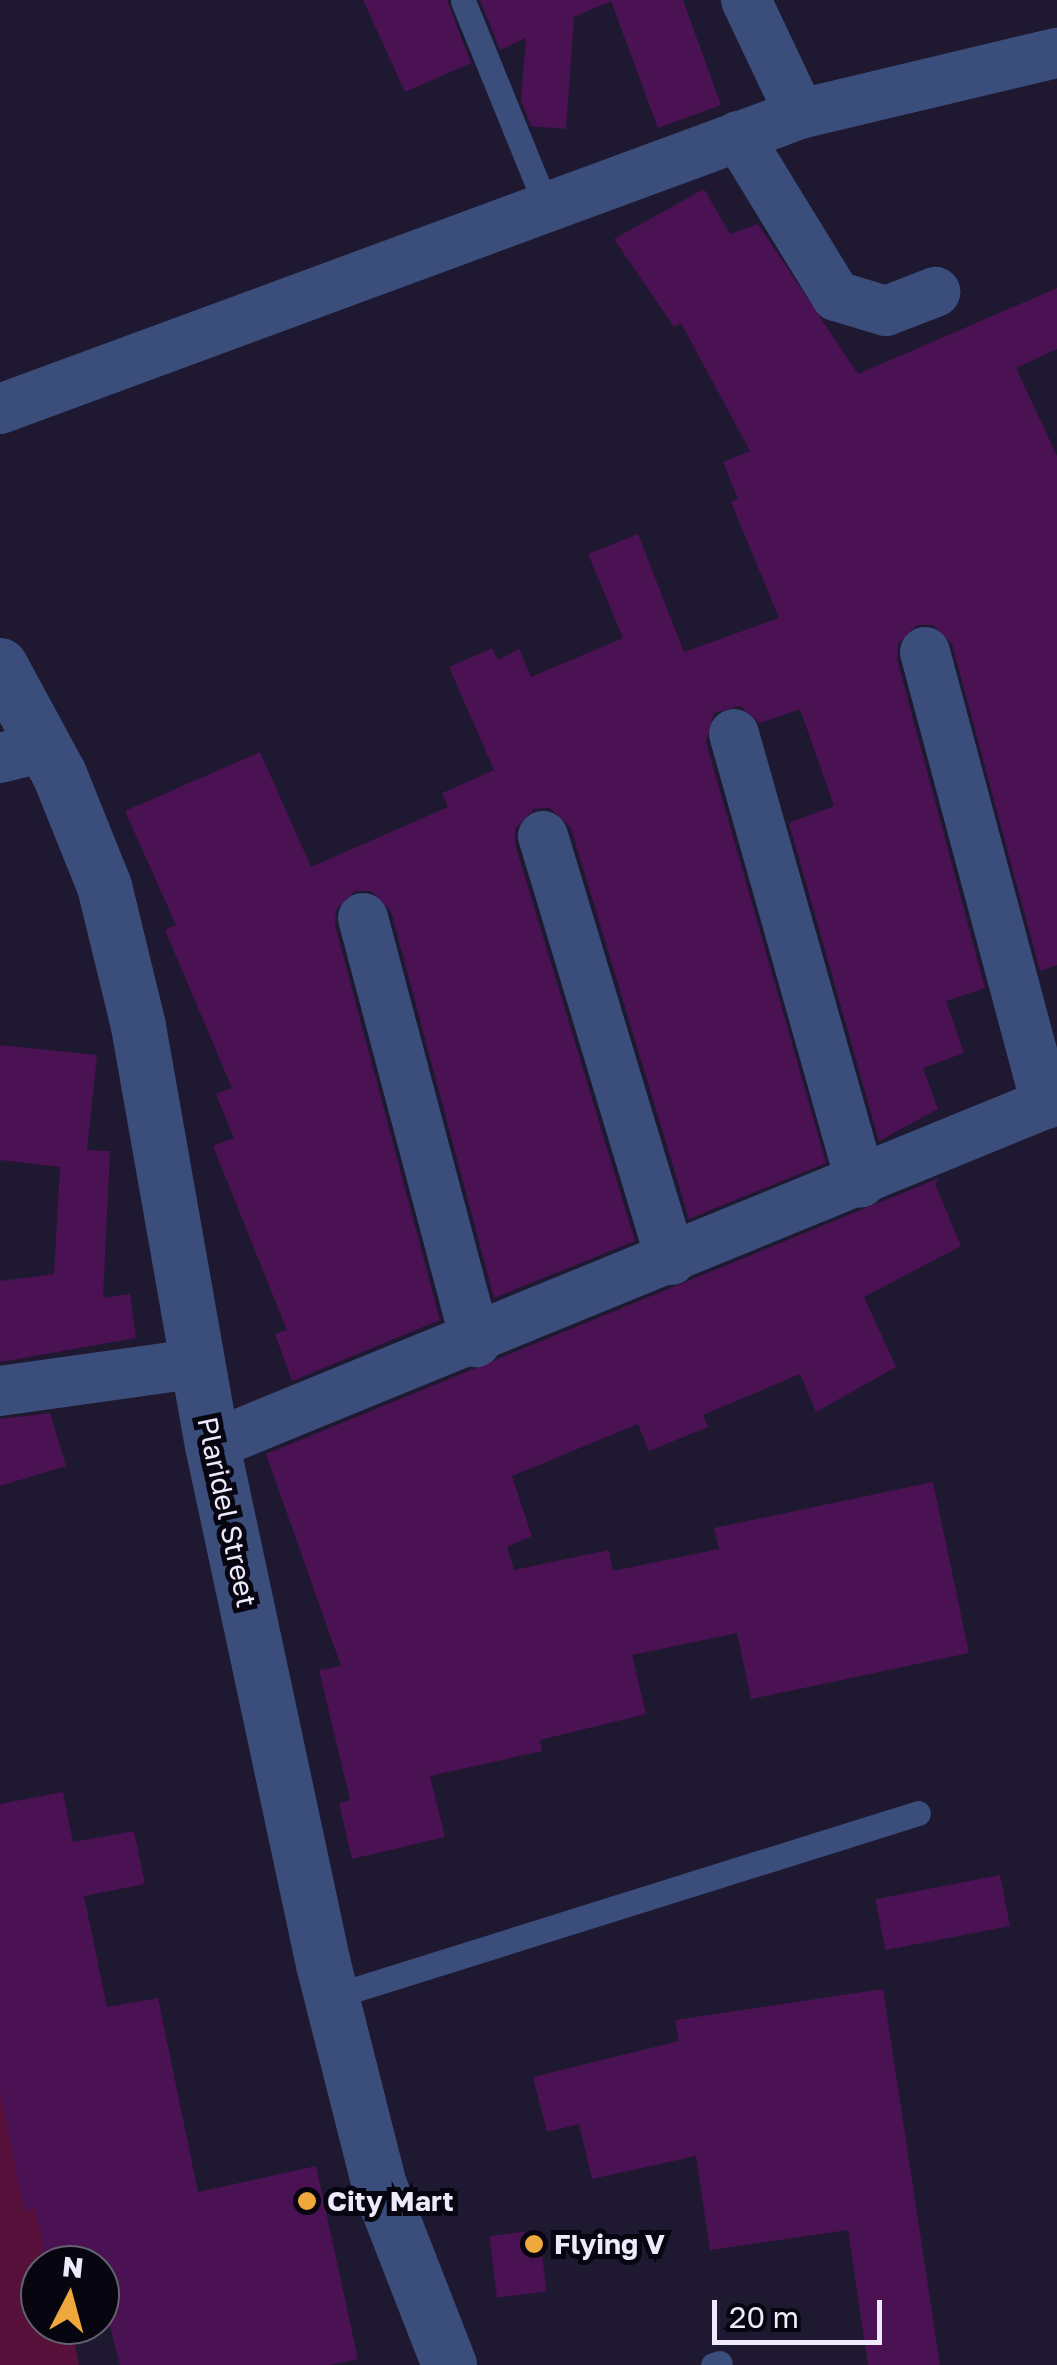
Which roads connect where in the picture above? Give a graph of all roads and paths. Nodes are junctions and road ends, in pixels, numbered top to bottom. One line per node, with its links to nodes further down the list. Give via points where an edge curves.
1 (746, 0): 4 (street)
2 (463, 1): 6 (lane)
3 (1057, 54): 4 (street)
4 (800, 114): 5 (street)
5 (738, 136): 6 (street); 7 (street, via 836,296 886,311)
6 (546, 208): 8 (street)
7 (935, 292)
8 (0, 409)
9 (925, 652): 15 (street)
10 (0, 665): 12 (street, Plaridel Street)
11 (734, 734): 16 (street)
12 (22, 753): 19 (street, Plaridel Street, via 104,886 138,1026)
13 (543, 836): 17 (street)
14 (363, 918): 18 (street)
15 (1052, 1102): 16 (street)
16 (861, 1182): 17 (street)
17 (671, 1260): 18 (street)
18 (476, 1342): 21 (street)
19 (198, 1363): 20 (street); 21 (street, Plaridel Street)
20 (0, 1392)
21 (212, 1446): 23 (street, Plaridel Street)
22 (918, 1813): 23 (lane)
23 (331, 1997): 24 (street, Plaridel Street, via 379,2184)
24 (449, 2365)

